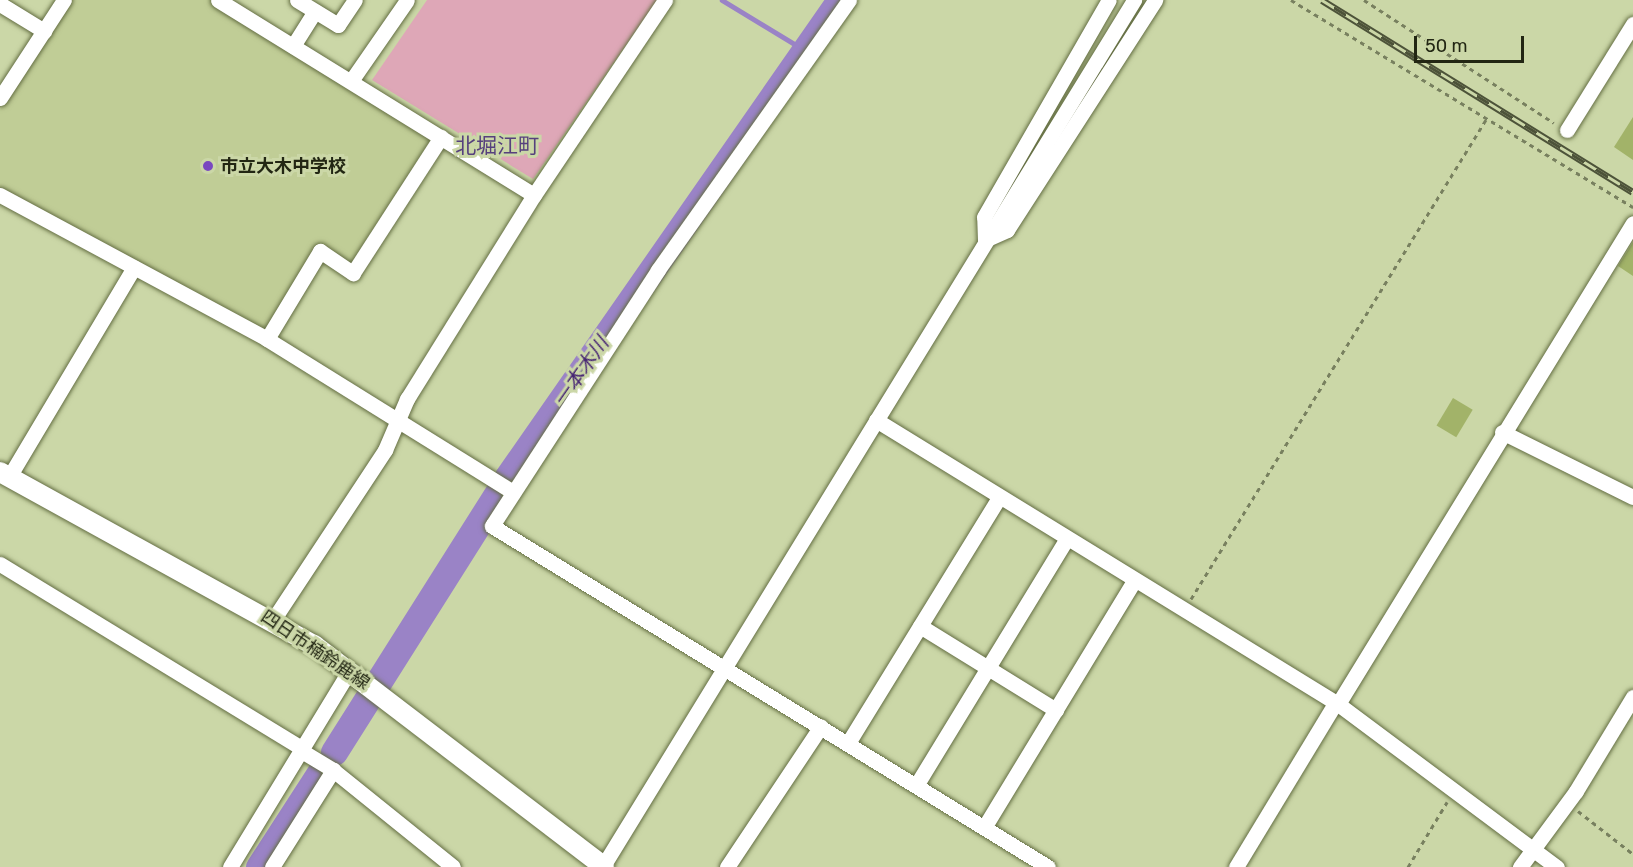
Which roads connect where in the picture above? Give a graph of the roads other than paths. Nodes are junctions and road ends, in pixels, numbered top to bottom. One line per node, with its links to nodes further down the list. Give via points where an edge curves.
1 (64, 0): 14 (street)
2 (218, 0): 15 (street)
3 (297, 0): 12 (street)
4 (355, 0): 12 (street, via 338,25)
5 (407, 0): 16 (street)
6 (665, 0): 21 (street)
7 (849, 0): 30 (street, via 658,270)
8 (1109, 0): 23 (street, via 984,218)
9 (1134, 0): 23 (street)
10 (1155, 0): 23 (street, via 1007,230)
11 (0, 4): 14 (street)
12 (315, 11): 15 (street)
13 (1633, 24): 18 (street)
14 (44, 31): 17 (street)
15 (293, 46): 16 (street)
16 (351, 81): 19 (street)
17 (0, 98)
18 (1567, 130)
19 (441, 137): 21 (street); 25 (street, via 353,273 320,251)
20 (0, 195): 24 (street)
21 (534, 195): 27 (street, via 407,399)
22 (1633, 223): 28 (street)
23 (985, 240): 26 (street)
24 (134, 267): 25 (street); 29 (street)
25 (267, 339): 27 (street)
26 (876, 420): 32 (street); 38 (street)
27 (399, 421): 30 (street); 36 (street)
28 (1502, 432): 31 (street); 42 (street)
29 (4, 474): 36 (main road, 四日市楠鈴鹿線)
30 (513, 492): 38 (street, via 492,526)
31 (1633, 497)
32 (998, 499): 33 (street); 37 (street)
33 (1066, 540): 35 (street); 39 (street)
34 (0, 564): 46 (street)
35 (1134, 581): 42 (street); 43 (street)
36 (273, 620): 40 (main road, 四日市楠鈴鹿線)
37 (920, 626): 39 (street); 45 (street)
38 (725, 668): 44 (street); 55 (street)
39 (988, 668): 43 (street); 48 (street)
40 (349, 671): 46 (street); 55 (main road, 四日市楠鈴鹿線)
41 (1633, 697): 50 (street, via 1568,803)
42 (1337, 703): 50 (street); 57 (street)
43 (1056, 710): 49 (street)
44 (821, 726): 45 (street); 56 (street)
45 (848, 743): 48 (street)
46 (301, 749): 47 (street); 52 (street)
47 (333, 770): 53 (street); 54 (street)
48 (917, 784): 49 (street)
49 (986, 826): 51 (street)
50 (1533, 849): 58 (street); 59 (street)
51 (1042, 866)
52 (230, 867)
53 (272, 867)
54 (453, 867)
55 (604, 867)
56 (727, 867)
57 (1236, 867)
58 (1520, 867)
59 (1557, 867)

